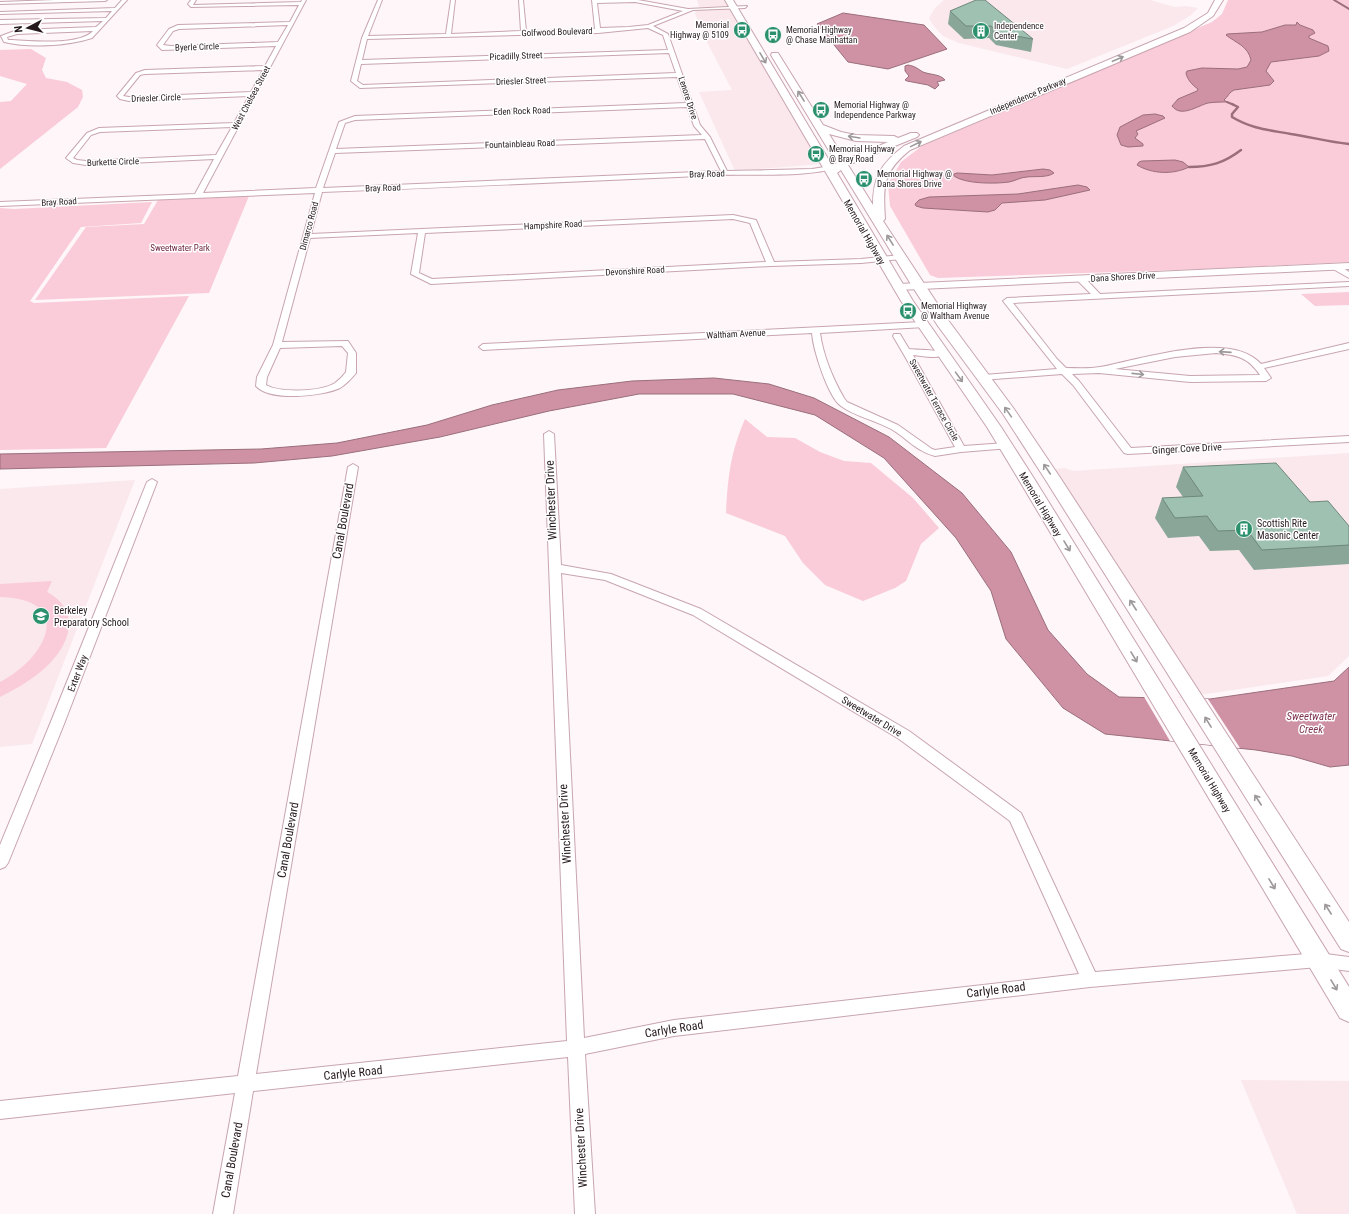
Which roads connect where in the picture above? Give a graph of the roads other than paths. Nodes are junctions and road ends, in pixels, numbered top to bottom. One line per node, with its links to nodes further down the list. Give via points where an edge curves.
1 (105, 0): 10 (street)
2 (125, 0): 13 (street)
3 (194, 0): 8 (street, via 191,6)
4 (380, 0): 25 (street)
5 (453, 0): 24 (street)
6 (521, 0): 23 (street)
7 (1219, 0): 50 (main road, Independence Parkway, one-way to 7, via 877,196 881,178 893,160 907,148 1187,30 1207,17)
8 (304, 1): 19 (street, West Chelsea Street)
9 (594, 1): 14 (street, via 635,1); 22 (street)
10 (0, 3)
11 (731, 4): 12 (street, Golfwood Boulevard); 14 (street, Golfwood Boulevard); 27 (main road, Memorial Highway)
12 (745, 6)
13 (116, 9): 15 (street); 16 (street)
14 (687, 10): 20 (street, Golfwood Boulevard)
15 (0, 13)
16 (106, 19): 18 (street); 21 (street)
17 (1190, 19): 42 (main road, Independence Parkway, via 1165,32)
18 (0, 22)
19 (292, 23): 26 (street, West Chelsea Street); 26 (street, Byerle Circle, via 178,27 171,30 160,45 162,48 171,48)
20 (650, 26): 22 (street, Golfwood Boulevard); 28 (street, Lenore Drive, via 665,34)
21 (97, 29): 21 (street, via 17,32 4,36 6,41 12,42 75,41 90,37)
22 (598, 31): 23 (street, Golfwood Boulevard)
23 (524, 33): 24 (street, Golfwood Boulevard)
24 (448, 35): 25 (street, Golfwood Boulevard)
25 (366, 38): 29 (street)
26 (280, 44): 30 (street, West Chelsea Street)
27 (754, 44): 32 (main road, Memorial Highway, via 770,46); 33 (main road, Memorial Highway, one-way to 33)
28 (672, 51): 29 (street, Picadilly Street); 31 (street, Lenore Drive)
29 (360, 62): 31 (street, Driesler Street, via 354,81 362,87)
30 (268, 68): 34 (street, West Chelsea Street); 34 (street, Driesler Circle, via 145,72 138,74 120,96 129,99)
31 (680, 75): 35 (street, Lenore Drive)
32 (789, 77): 33 (main road); 37 (main road, Memorial Highway, one-way to 32)
33 (775, 78): 36 (main road, Memorial Highway)
34 (254, 94): 39 (street, West Chelsea Street)
35 (689, 105): 38 (street, Eden Rock Road); 41 (street, Lenore Drive, via 697,126)
36 (796, 113): 37 (main road); 45 (main road, Memorial Highway)
37 (811, 113): 40 (main road, Memorial Highway)
38 (355, 118): 43 (street, Dimarco Road, via 342,122)
39 (237, 125): 44 (street, West Chelsea Street); 44 (street, Burkette Circle, via 99,130 89,134 68,158 86,163)
40 (820, 127): 42 (main road, one-way to 40, via 863,139 841,135); 45 (main road, Memorial Highway)
41 (707, 137): 43 (street, Fountainbleau Road); 46 (street, Lenore Drive)
42 (907, 138): 45 (main road, Independence Parkway)
43 (332, 151): 47 (street, Dimarco Road)
44 (219, 158): 48 (street, West Chelsea Street)
45 (834, 167): 46 (street, Bray Road, via 798,172); 50 (main road, Memorial Highway, via 851,177); 54 (main road, Memorial Highway)
46 (725, 173): 47 (street, Bray Road)
47 (319, 191): 48 (street, Bray Road); 52 (street, Dimarco Road)
48 (198, 196): 49 (street, Bray Road)
49 (0, 204)
50 (879, 222): 53 (main road, Memorial Highway, one-way to 50)
51 (422, 231): 52 (street, Hampshire Road); 55 (street, Hampshire Road, via 733,217 753,222); 55 (street, Devonshire Road, via 415,274 431,282)
52 (307, 236): 68 (street, Dimarco Road)
53 (901, 257): 54 (street, Devonshire Road); 61 (main road, Memorial Highway)
54 (881, 259): 55 (street, Devonshire Road); 62 (main road, Memorial Highway)
55 (771, 264)
56 (1349, 266): 57 (street, Dana Shores Drive)
57 (1336, 267): 58 (street); 59 (street, Dana Shores Drive)
58 (1349, 276)
59 (1081, 279): 61 (street, Dana Shores Drive); 63 (street)
60 (1349, 284): 63 (street, Ginger Cove Drive)
61 (918, 286): 62 (street, Dana Shores Drive); 64 (main road, Memorial Highway)
62 (898, 287): 65 (main road, Memorial Highway)
63 (1097, 296): 75 (street, Ginger Cove Drive, via 1007,301)
64 (943, 323): 65 (main road); 76 (main road, Memorial Highway)
65 (922, 325): 66 (street, Waltham Avenue); 71 (main road, Memorial Highway)
66 (815, 330): 70 (street, Waltham Avenue); 81 (street, Sweetwater Terrace Circle, via 825,366 844,404 895,427 928,451 935,453)
67 (897, 336): 72 (street, Sweetwater Terrace Circle)
68 (277, 345): 68 (street, Dimarco Road, via 262,377 261,386 270,391 299,393 328,389 338,385 351,373 352,353 345,343)
69 (1349, 346): 73 (street)
70 (483, 347)
71 (942, 353): 72 (street, Sweetwater Terrace Circle); 80 (main road, Memorial Highway, one-way to 80)
72 (909, 356): 81 (street, Sweetwater Terrace Circle)
73 (1260, 367): 74 (street, one-way to 74, via 1244,356 1218,352 1170,355); 74 (street, one-way to 73, via 1190,379 1266,378)
74 (1099, 370): 75 (street)
75 (1064, 371): 76 (street); 78 (street, Ginger Cove Drive, via 1128,451)
76 (984, 378): 79 (main road, Memorial Highway, one-way to 76)
77 (549, 434): 84 (street, Winchester Drive)
78 (1349, 439)
79 (1030, 444): 80 (main road); 86 (main road, Memorial Highway, one-way to 79)
80 (1006, 446): 81 (street, Sweetwater Terrace Circle); 87 (main road, Memorial Highway, one-way to 87)
81 (961, 449)
82 (353, 467): 92 (street, Canal Boulevard)
83 (152, 482): 85 (street, Exter Way)
84 (554, 568): 89 (street, Sweetwater Drive, via 607,577 697,612 904,735 1016,817); 91 (street, Winchester Drive)
85 (0, 863)
86 (1349, 942)
87 (1318, 960): 88 (street, Carlyle Road); 89 (street, Carlyle Road); 90 (main road, Memorial Highway, one-way to 90)
88 (1349, 964)
89 (1090, 980): 91 (street, Carlyle Road, via 674,1028)
90 (1349, 1010)
91 (576, 1048): 92 (street, Carlyle Road); 95 (street, Winchester Drive)
92 (246, 1085): 93 (street, Carlyle Road); 94 (street, Canal Boulevard)
93 (0, 1110)
94 (222, 1214)
95 (585, 1214)

